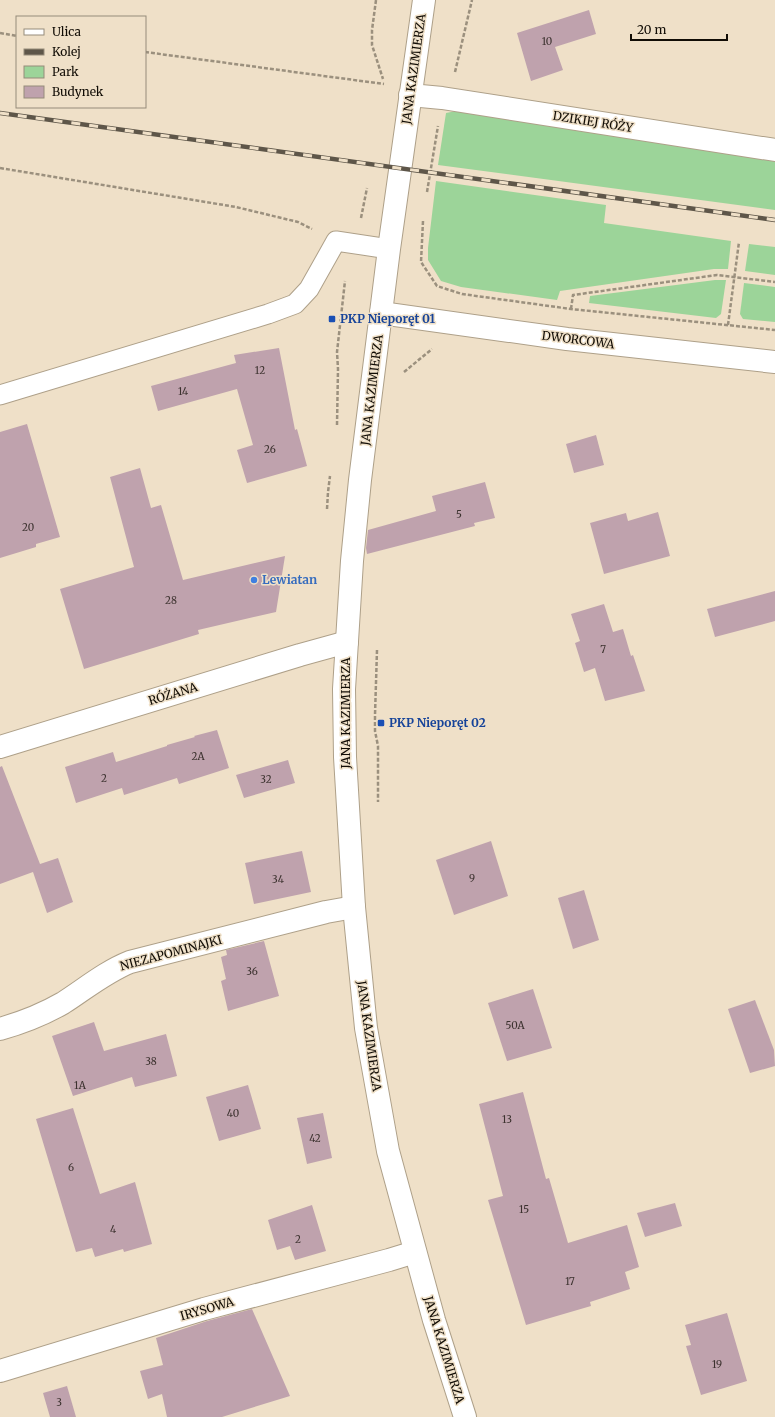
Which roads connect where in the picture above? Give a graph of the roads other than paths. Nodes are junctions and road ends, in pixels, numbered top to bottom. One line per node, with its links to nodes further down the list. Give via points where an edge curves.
1 (424, 0): 2 (street, JANA KAZIMIERZA)
2 (410, 95): 3 (street, DZIKIEJ RÓŻY); 4 (street, JANA KAZIMIERZA)
3 (775, 150)
4 (389, 249): 5 (street, JANA KAZIMIERZA); 7 (lane, via 336,241 309,289 295,304)
5 (381, 313): 6 (street, DWORCOWA, via 567,339); 8 (street, JANA KAZIMIERZA, via 352,560)
6 (775, 362)
7 (0, 395)
8 (347, 642): 9 (street, RÓŻANA); 10 (street, JANA KAZIMIERZA, via 344,689 345,757)
9 (0, 747)
10 (354, 907): 11 (street, NIEZAPOMINAJKI, via 130,962 114,968 62,1004); 12 (street, JANA KAZIMIERZA, via 366,1028 388,1151)
11 (0, 1029)
12 (415, 1252): 13 (street, IRYSOWA, via 204,1309); 14 (street, JANA KAZIMIERZA)
13 (0, 1371)
14 (465, 1417)

